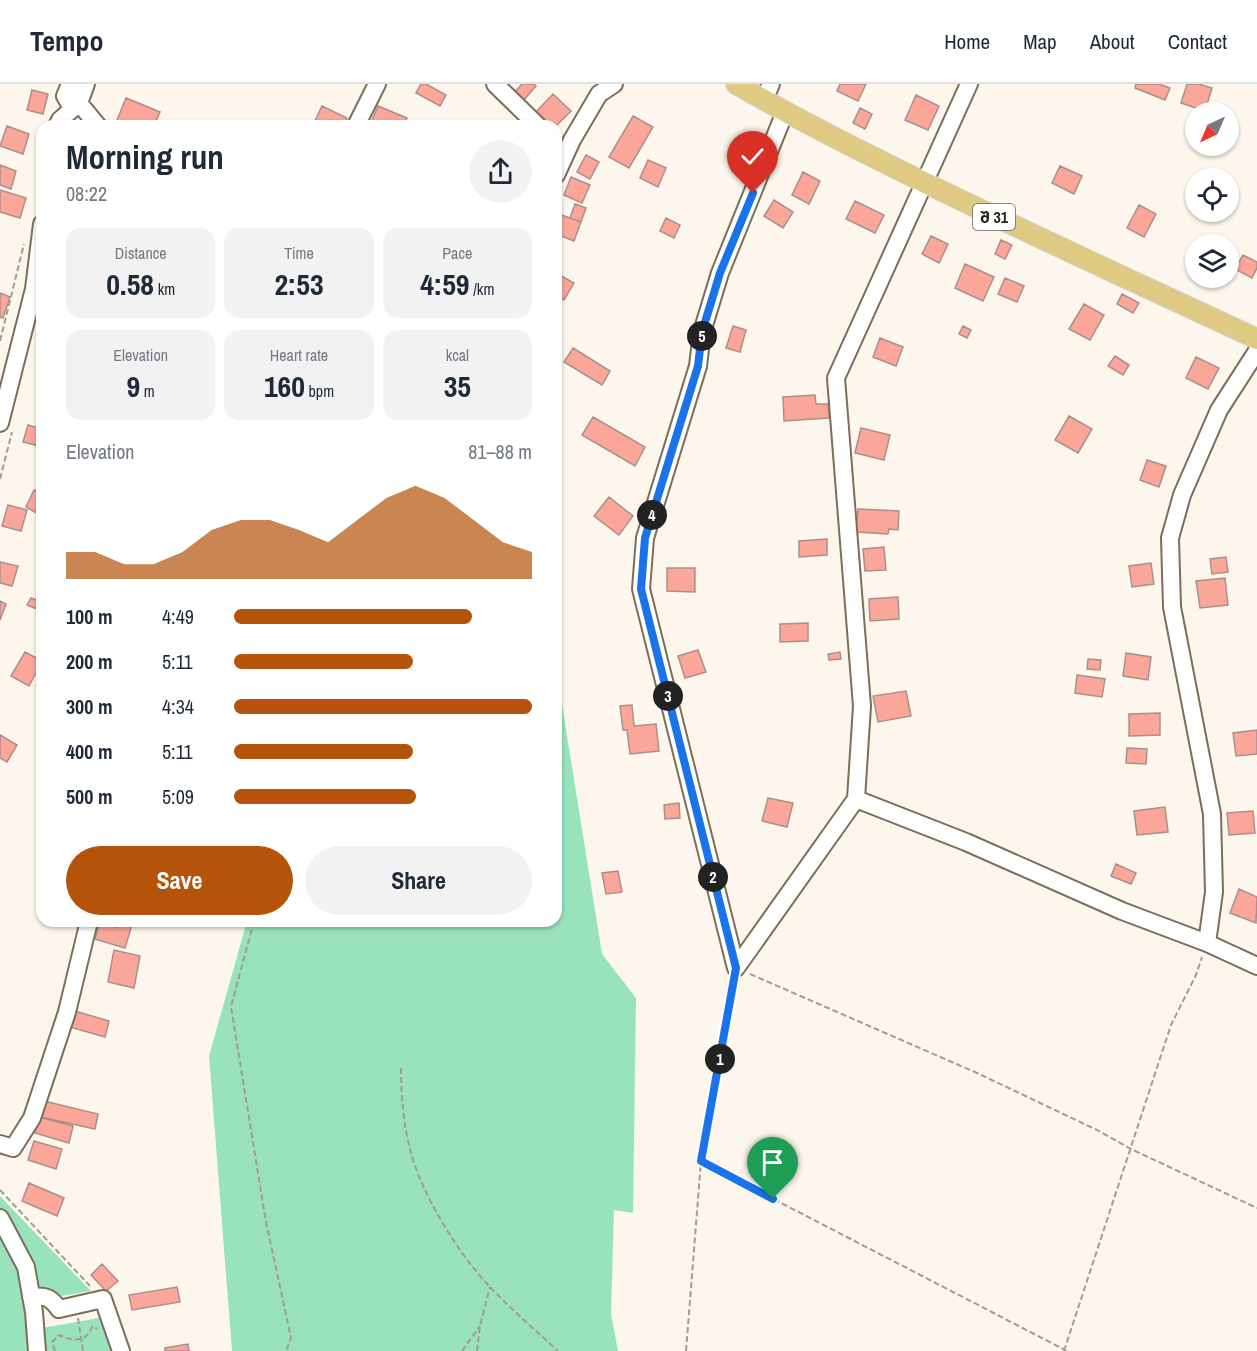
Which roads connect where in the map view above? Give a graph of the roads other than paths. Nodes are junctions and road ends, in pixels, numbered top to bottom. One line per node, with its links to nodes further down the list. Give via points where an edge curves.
1 (70, 84): 9 (street, via 65,96)
2 (86, 84): 9 (street)
3 (377, 84): 13 (street)
4 (495, 84): 14 (street)
5 (614, 84): 15 (street, via 599,94)
6 (736, 84): 8 (main road, შ 31)
7 (969, 84): 16 (street)
8 (767, 92): 10 (main road, შ 31)
9 (76, 105): 11 (street); 12 (street)
10 (785, 112): 16 (main road, შ 31); 21 (street, via 720,273 702,332 698,366 645,538 641,589 736,968)
11 (62, 120)
12 (92, 120)
13 (359, 120)
14 (532, 120)
15 (562, 147)
16 (923, 183): 18 (main road, შ 31); 21 (street, via 836,378 862,706)
17 (36, 273): 20 (street)
18 (1257, 339)
19 (1257, 351): 23 (street, via 1219,410 1182,495 1170,538 1172,607 1212,814 1214,892)
20 (0, 423)
21 (855, 799): 23 (street)
22 (88, 927): 25 (street, via 67,1012 32,1118 13,1148)
23 (1207, 943): 24 (street)
24 (1257, 966)
25 (0, 1144)
26 (0, 1218): 27 (street, via 26,1267)
27 (32, 1297): 28 (street); 29 (street, via 43,1295 52,1299 59,1310 103,1299)
28 (37, 1351)
29 (121, 1351)

